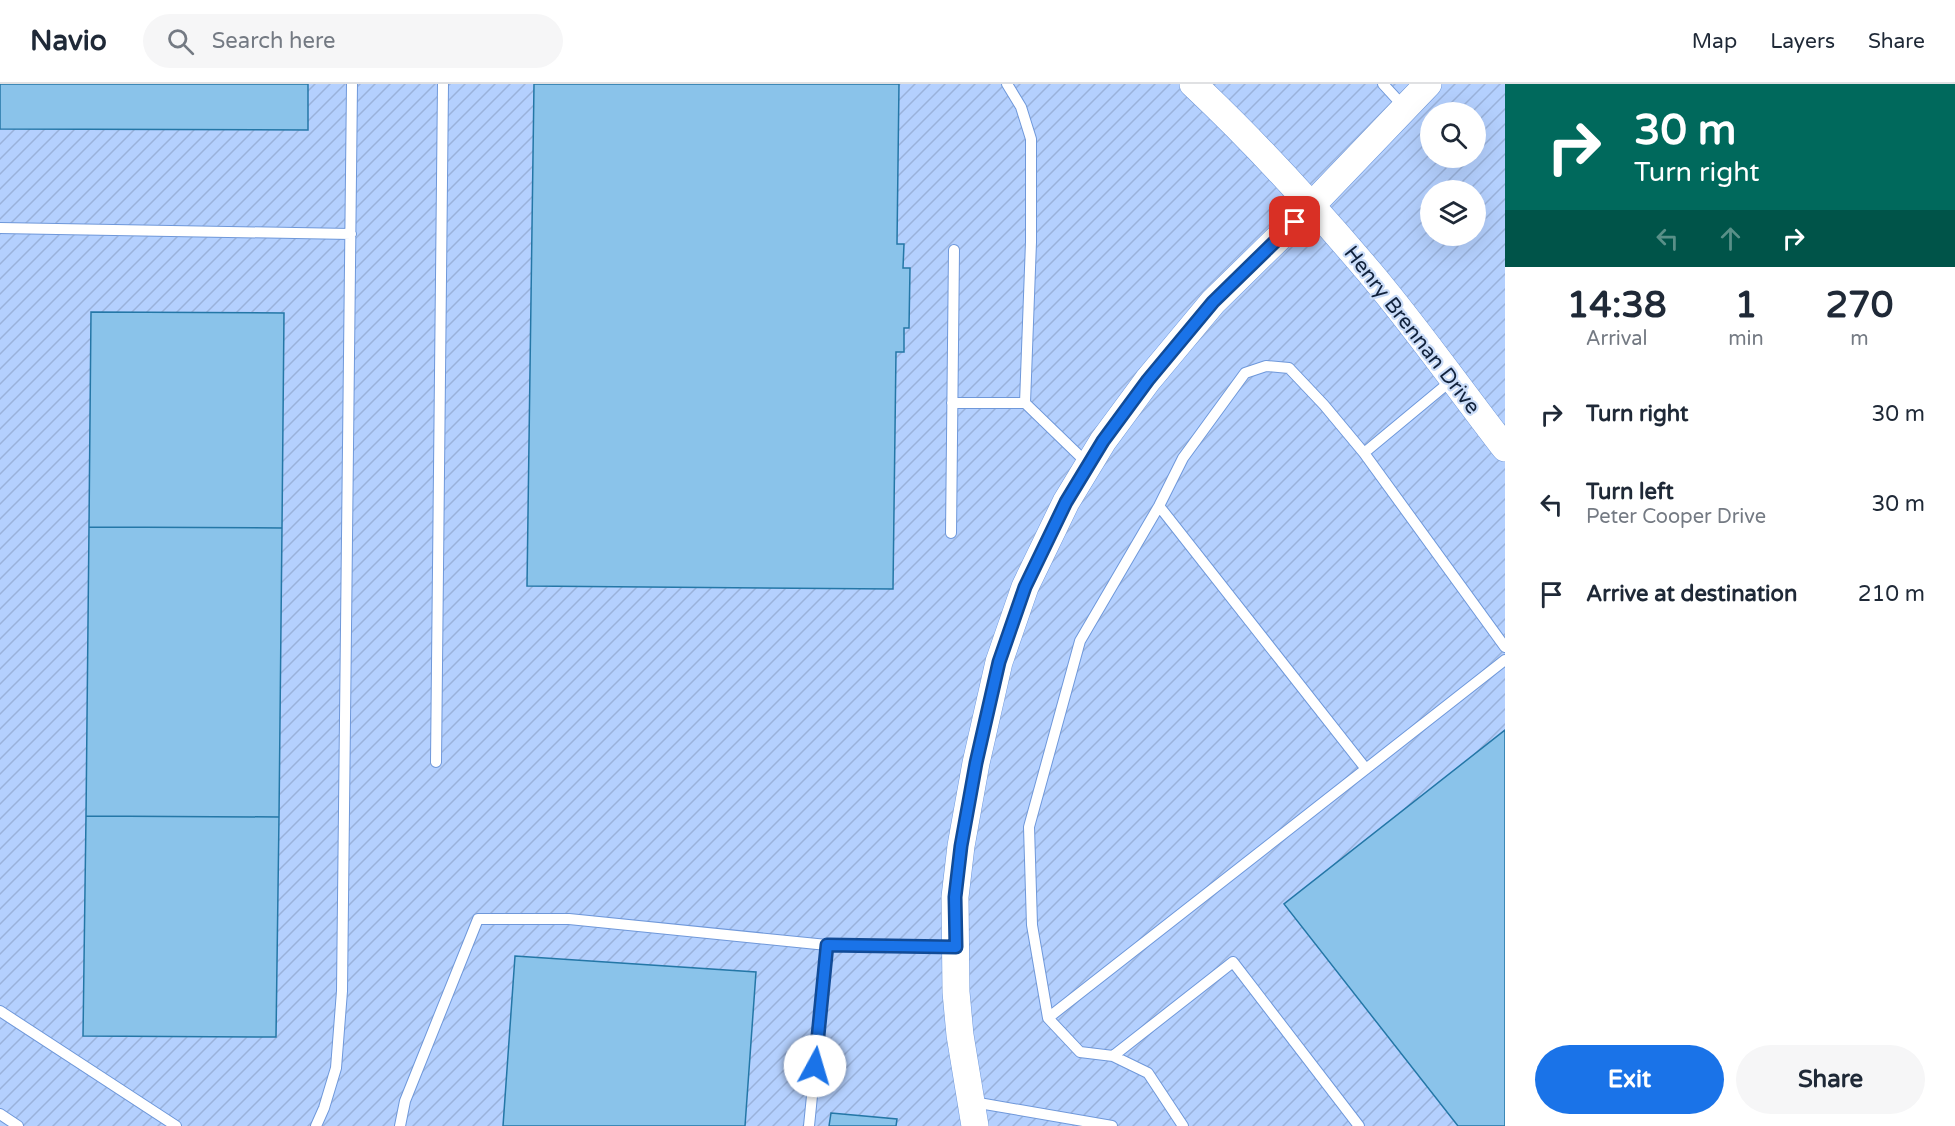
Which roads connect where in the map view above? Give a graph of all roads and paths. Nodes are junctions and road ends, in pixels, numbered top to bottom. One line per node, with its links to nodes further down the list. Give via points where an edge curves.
1 (352, 84): 10 (lane)
2 (442, 84): 22 (lane)
3 (1007, 84): 14 (lane, via 1021,107 1031,139)
4 (1193, 84): 8 (street, Henry Brennan Drive)
5 (1383, 84): 7 (lane)
6 (1428, 84): 7 (street)
7 (1405, 108): 8 (street)
8 (1311, 206): 12 (street, Henry Brennan Drive, via 1372,275); 17 (street, via 1213,302 1148,380)
9 (0, 228): 10 (lane)
10 (351, 234): 33 (lane, via 342,991 336,1068)
11 (954, 250): 13 (lane)
12 (1452, 379): 15 (street, Henry Brennan Drive); 16 (lane)
13 (952, 403): 14 (lane); 19 (lane)
14 (1025, 403): 17 (lane)
15 (1505, 448)
16 (1364, 453): 18 (lane, via 1289,368 1266,366 1245,373 1182,458); 20 (lane)
17 (1089, 465): 25 (street, via 1066,502 1025,587 999,662 961,846 955,897)
18 (1159, 506): 23 (lane); 27 (lane, via 1080,640 1029,827 1032,925)
19 (951, 533)
20 (1505, 647)
21 (1505, 660): 23 (lane)
22 (436, 762)
23 (1366, 769): 27 (lane)
24 (827, 945): 25 (lane); 34 (lane, via 569,919 478,919 405,1101); 35 (lane)
25 (956, 947): 30 (street, via 956,992)
26 (0, 1011): 32 (lane)
27 (1048, 1018): 28 (lane, via 1080,1052)
28 (1113, 1056): 37 (lane, via 1148,1073); 38 (lane, via 1233,962)
29 (0, 1114): 31 (lane)
30 (973, 1114): 36 (lane)
31 (18, 1126)
32 (176, 1126)
33 (316, 1126)
34 (400, 1126)
35 (809, 1126)
36 (1112, 1126)
37 (1183, 1126)
38 (1359, 1126)

